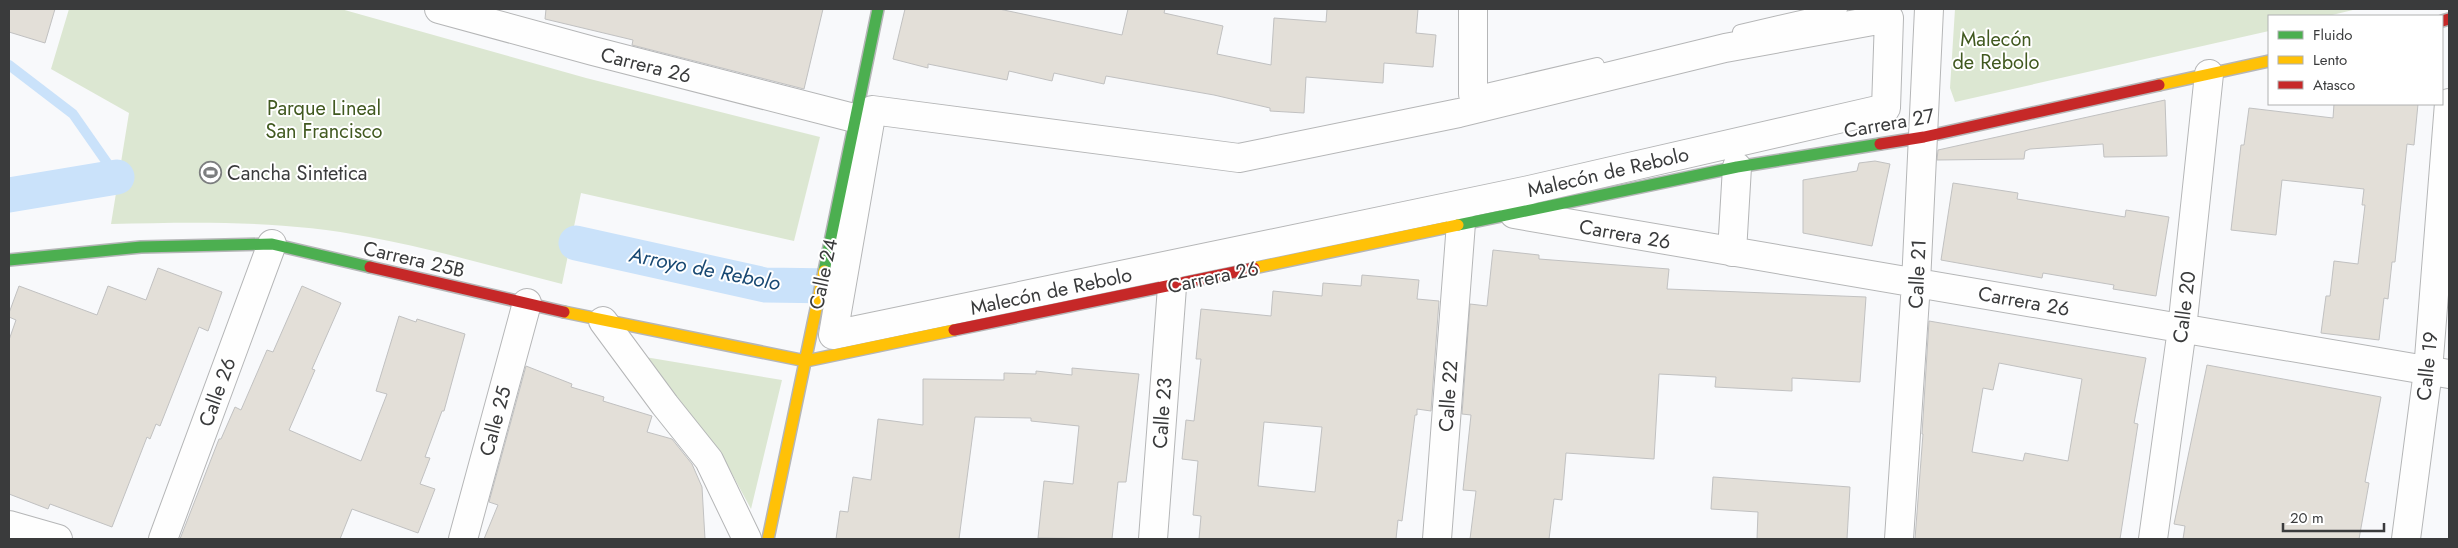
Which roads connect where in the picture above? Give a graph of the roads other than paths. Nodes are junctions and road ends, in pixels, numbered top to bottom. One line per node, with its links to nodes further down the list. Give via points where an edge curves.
1 (439, 9): 10 (street, Carrera 26, via 593,51)
2 (878, 9): 10 (street, Calle 24)
3 (1474, 9): 8 (street)
4 (1840, 9): 8 (lane)
5 (1929, 9): 11 (street, Calle 21)
6 (2268, 61): 7 (street, Carrera 27)
7 (2209, 74): 11 (street, Carrera 27); 23 (street, Calle 20)
8 (1473, 94)
9 (2449, 103): 25 (street, Calle 19)
10 (862, 107): 10 (street, Malecón de Rebolo, via 1239,158 1459,113 1724,48 1889,18 1886,108 1529,190 834,335); 12 (street, Carrera 26, via 1050,122); 24 (street, Calle 24)
11 (1924, 137): 13 (street, Carrera 27); 19 (street, Calle 21)
12 (1241, 143)
13 (1737, 167): 14 (street, Carrera 27); 17 (street)
14 (1514, 214): 15 (street, Carrera 26); 17 (street, Carrera 26)
15 (1461, 223): 20 (street, Carrera 26); 33 (street, Calle 22)
16 (272, 244): 18 (street, Carrera 25B, via 141,247); 21 (street, Carrera 25B); 28 (street, Calle 26)
17 (1732, 252): 19 (street, Carrera 26)
18 (9, 260)
19 (1916, 283): 23 (street, Carrera 26); 34 (street, Calle 21)
20 (1172, 286): 24 (street, Carrera 26); 32 (street, Calle 23)
21 (527, 303): 22 (street, Carrera 25B); 29 (street, Calle 25)
22 (603, 321): 24 (street, Carrera 25B); 30 (street, via 709,460)
23 (2182, 329): 25 (street, Carrera 26); 35 (street, Calle 20)
24 (806, 361): 31 (street, Calle 24)
25 (2439, 372): 36 (street, Calle 19)
26 (9, 525): 27 (street)
27 (58, 539)
28 (163, 539)
29 (463, 539)
30 (747, 539)
31 (768, 539)
32 (1153, 539)
33 (1438, 539)
34 (1899, 539)
35 (2153, 539)
36 (2406, 539)

